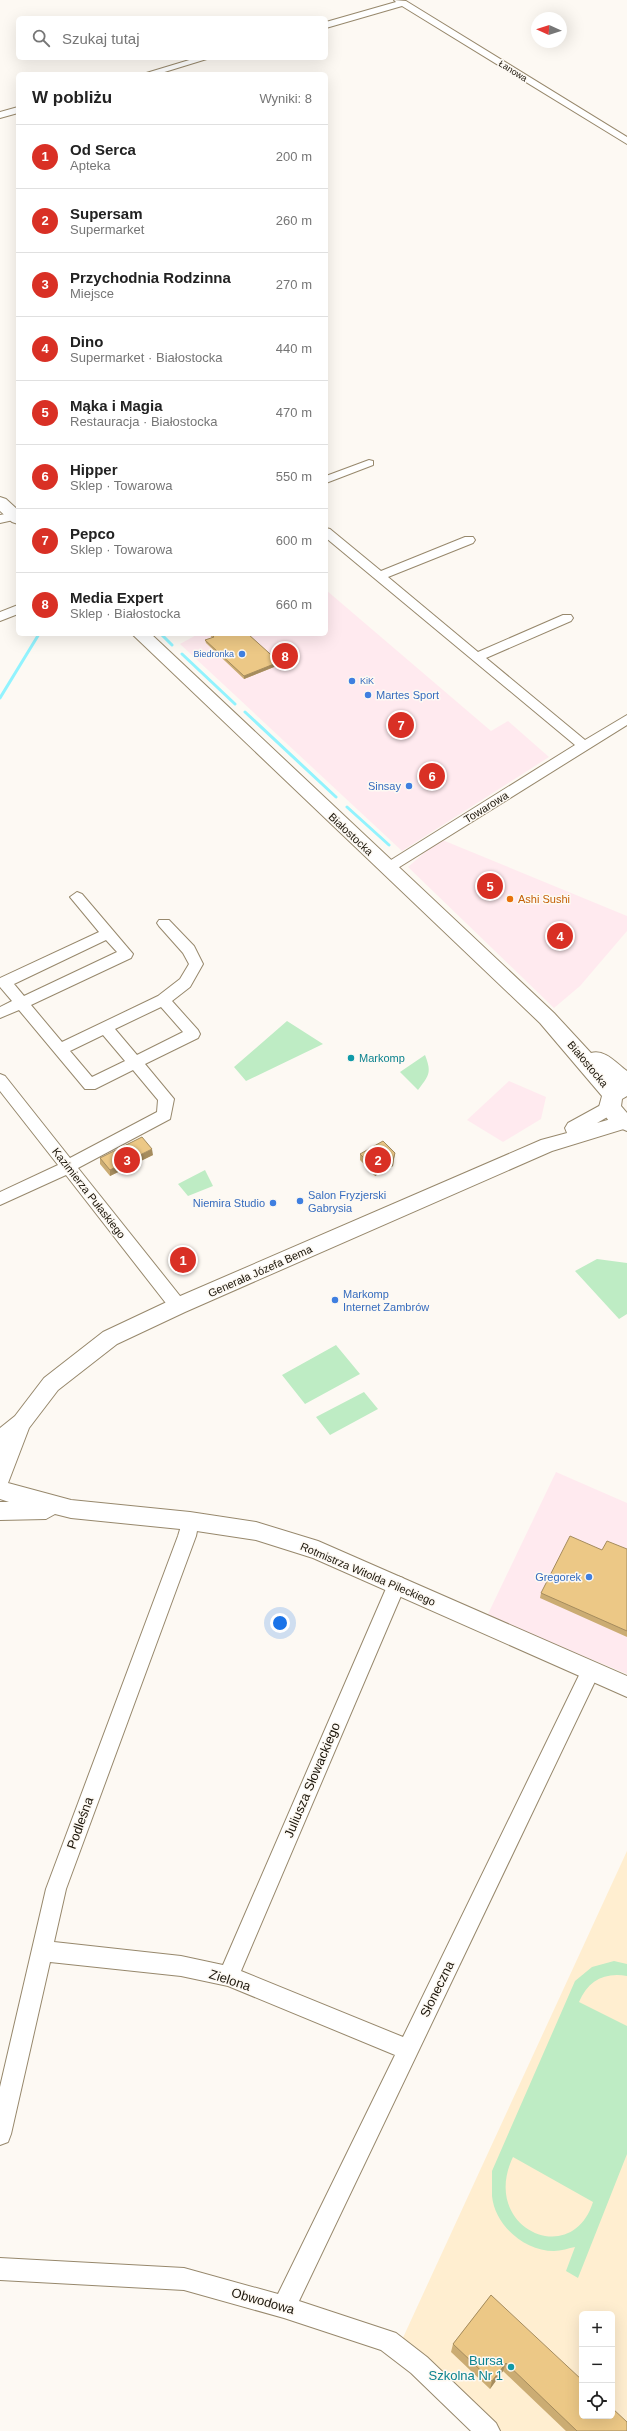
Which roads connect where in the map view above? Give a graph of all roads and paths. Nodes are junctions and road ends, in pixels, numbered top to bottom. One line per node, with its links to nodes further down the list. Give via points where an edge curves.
1 (401, 2): 2 (street); 7 (street, Łanowa)
2 (328, 24)
3 (199, 60): 4 (street)
4 (155, 72)
5 (16, 111): 6 (street)
6 (0, 115)
7 (627, 141)
8 (370, 463): 9 (street)
9 (328, 479)
10 (0, 502): 11 (main road)
11 (11, 518)
12 (328, 534): 14 (street)
13 (469, 540): 14 (street)
14 (379, 576): 19 (street)
15 (16, 610): 16 (street)
16 (0, 617)
17 (567, 618): 19 (street)
18 (143, 636): 22 (main road, Białostocka)
19 (477, 657): 21 (street)
20 (627, 719): 21 (street, Towarowa)
21 (584, 746): 22 (street, Towarowa)
22 (388, 868): 34 (main road, Białostocka)
23 (77, 897): 25 (street)
24 (164, 923): 27 (street, via 189,950 196,964 185,983)
25 (108, 933): 26 (street); 28 (street, via 126,954)
26 (2, 982): 28 (street)
27 (164, 1000): 30 (street); 32 (street, via 193,1034)
28 (21, 1003): 29 (street); 31 (street)
29 (0, 1013)
30 (105, 1027): 31 (street); 32 (street)
31 (60, 1048): 32 (street, via 90,1085)
32 (134, 1062): 37 (street, via 166,1099 165,1116)
33 (0, 1080): 37 (street, Kazimierza Pułaskiego)
34 (619, 1092): 35 (main road, Białostocka, via 613,1113); 36 (street, Generała Józefa Bema)
35 (626, 1123): 36 (street, Generała Józefa Bema, via 599,1128 567,1141)
36 (548, 1145): 39 (street, Generała Józefa Bema)
37 (69, 1166): 38 (street); 39 (street, Kazimierza Pułaskiego)
38 (0, 1199)
39 (178, 1306): 40 (street, Generała Józefa Bema, via 110,1338 78,1361 52,1384)
40 (22, 1422): 41 (street, Generała Józefa Bema); 42 (street, via 4,1462)
41 (0, 1440)
42 (1, 1494): 43 (street, Rotmistrza Witolda Pileckiego, via 71,1509)
43 (190, 1521): 44 (street, Rotmistrza Witolda Pileckiego, via 256,1531 318,1550); 47 (street, Podleśna, via 187,1536 56,1889)
44 (397, 1584): 45 (street, Rotmistrza Witolda Pileckiego); 48 (street, Juliusza Słowackiego)
45 (591, 1671): 46 (street, Rotmistrza Witolda Pileckiego); 49 (street, Słoneczna)
46 (627, 1687)
47 (41, 1951): 48 (street, Zielona, via 181,1966); 50 (street, Podleśna)
48 (228, 1976): 49 (street, Zielona)
49 (408, 2050): 52 (street, Słoneczna)
50 (0, 2134)
51 (0, 2269): 52 (street, Obwodowa, via 184,2279)
52 (284, 2307): 53 (street, Obwodowa, via 388,2341 419,2365)
53 (488, 2431)

